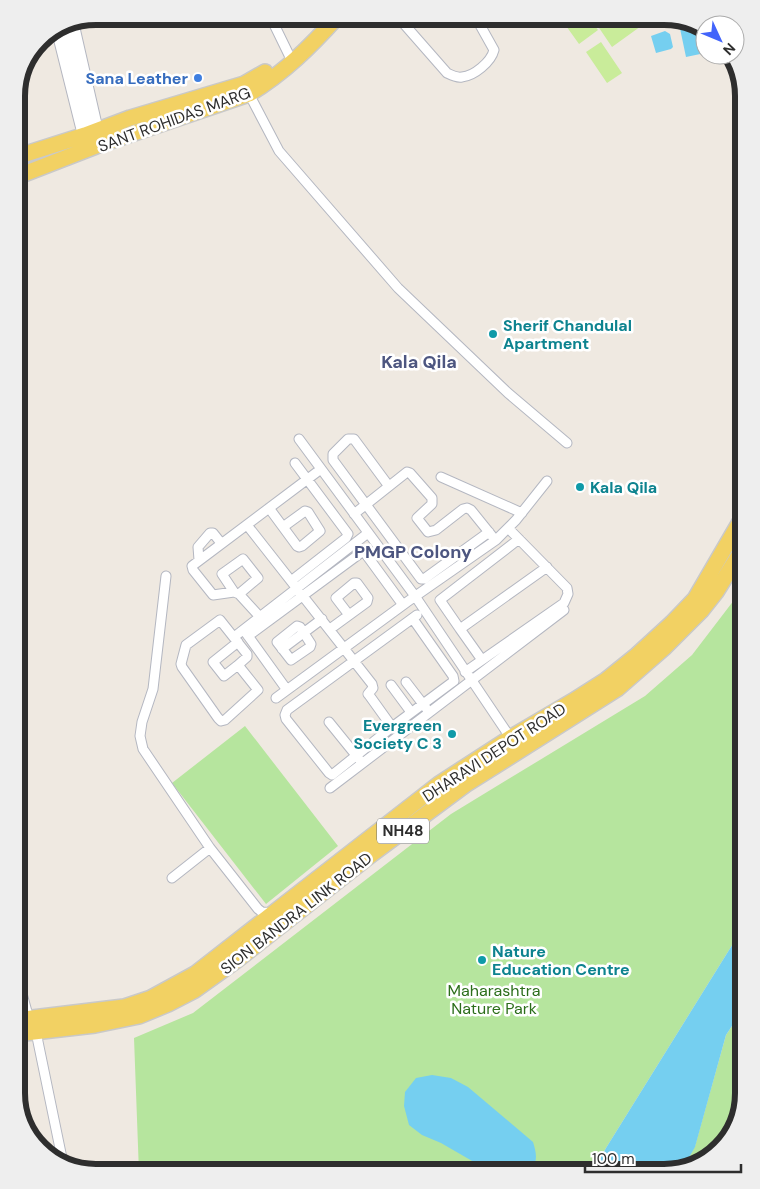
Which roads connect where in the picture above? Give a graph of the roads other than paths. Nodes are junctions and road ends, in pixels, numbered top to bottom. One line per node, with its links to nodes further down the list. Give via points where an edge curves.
1 (274, 25): 8 (street)
2 (319, 25): 8 (main road, SANT ROHIDAS MARG)
3 (329, 25): 9 (main road, SANT ROHIDAS MARG, via 271,80)
4 (405, 25): 5 (street, via 447,73 462,77 473,74 494,50)
5 (480, 25)
6 (73, 29): 10 (main road)
7 (60, 35): 10 (main road)
8 (289, 55): 9 (main road, SANT ROHIDAS MARG)
9 (247, 89): 10 (main road, SANT ROHIDAS MARG, via 130,118); 14 (street, via 279,151 398,288 502,387)
10 (92, 137): 11 (main road, SANT ROHIDAS MARG); 12 (main road, SANT ROHIDAS MARG)
11 (25, 155)
12 (25, 172)
13 (299, 439): 16 (street)
14 (567, 443)
15 (295, 463): 18 (street)
16 (321, 469): 18 (street); 24 (street)
17 (441, 477): 23 (street)
18 (307, 479): 22 (street); 34 (street, via 348,532)
19 (547, 481): 23 (street)
20 (388, 485): 21 (street); 21 (street, via 354,439 348,439 332,458); 29 (street, via 406,472 410,473 432,498 432,504 417,518 428,532 467,508)
21 (365, 504): 24 (street); 29 (street, via 421,579)
22 (270, 508): 25 (street); 26 (street)
23 (522, 513): 27 (street)
24 (354, 514): 30 (street)
25 (246, 525): 33 (street); 41 (street)
26 (283, 527)
27 (508, 528): 31 (street); 32 (street)
28 (735, 530): 70 (main road, DHARAVI DEPOT ROAD, via 694,599 655,640 606,680)
29 (489, 532): 32 (street)
30 (368, 533): 34 (street); 42 (street)
31 (519, 539): 38 (street); 52 (street, via 440,600)
32 (496, 540): 42 (street)
33 (222, 543): 35 (street); 35 (street, via 214,533 210,533 198,548)
34 (340, 549): 36 (street); 40 (street)
35 (199, 560): 48 (street, via 192,566 193,570 209,592 218,596 236,593)
36 (350, 561): 40 (street); 44 (street, via 365,553)
37 (735, 561): 71 (main road, SION BANDRA LINK ROAD / NH48, via 702,611 643,667 617,689)
38 (547, 567): 52 (street); 57 (street, via 567,588 567,600)
39 (166, 576): 74 (street, via 153,689 140,736 151,762)
40 (310, 578): 41 (street)
41 (297, 588): 43 (street); 49 (street)
42 (415, 596): 44 (street); 45 (street)
43 (285, 603): 48 (street); 54 (street)
44 (403, 604): 56 (street)
45 (424, 610): 50 (street); 60 (street)
46 (564, 610): 61 (street)
47 (349, 615): 51 (street)
48 (260, 617): 54 (street)
49 (322, 619): 51 (street); 53 (street)
50 (413, 619): 58 (street); 66 (street, via 454,678 452,684)
51 (330, 629): 56 (street)
52 (460, 629): 57 (street)
53 (304, 632): 53 (street, via 282,648 291,660 311,644)
54 (246, 633): 55 (street); 64 (street)
55 (236, 639): 59 (street, via 248,655); 59 (street, via 213,662 224,676); 59 (street, via 222,621 217,621 186,645 181,664 221,720 258,692)
56 (344, 648): 58 (street); 64 (street)
57 (482, 660): 60 (street)
58 (354, 661): 69 (street, via 372,684 368,694); 72 (street, via 286,710 285,715 330,774)
59 (238, 665)
60 (465, 672): 61 (street)
61 (472, 681): 66 (street); 70 (street)
62 (406, 682): 66 (street)
63 (391, 685): 67 (street)
64 (287, 690): 65 (street)
65 (276, 698)
66 (426, 708): 67 (street); 72 (street)
67 (412, 712): 69 (street)
68 (329, 722): 72 (street)
69 (392, 727): 72 (street)
70 (510, 738): 71 (street); 76 (main road, DHARAVI DEPOT ROAD, via 439,784)
71 (518, 751): 76 (main road, SION BANDRA LINK ROAD / NH48)
72 (359, 759): 73 (street)
73 (330, 788)
74 (210, 848): 75 (street); 76 (street, via 258,909)
75 (172, 878)
76 (278, 918): 77 (main road, DHARAVI DEPOT ROAD, via 195,974 151,998 124,1007)
77 (27, 1024): 78 (street)
78 (61, 1154)

